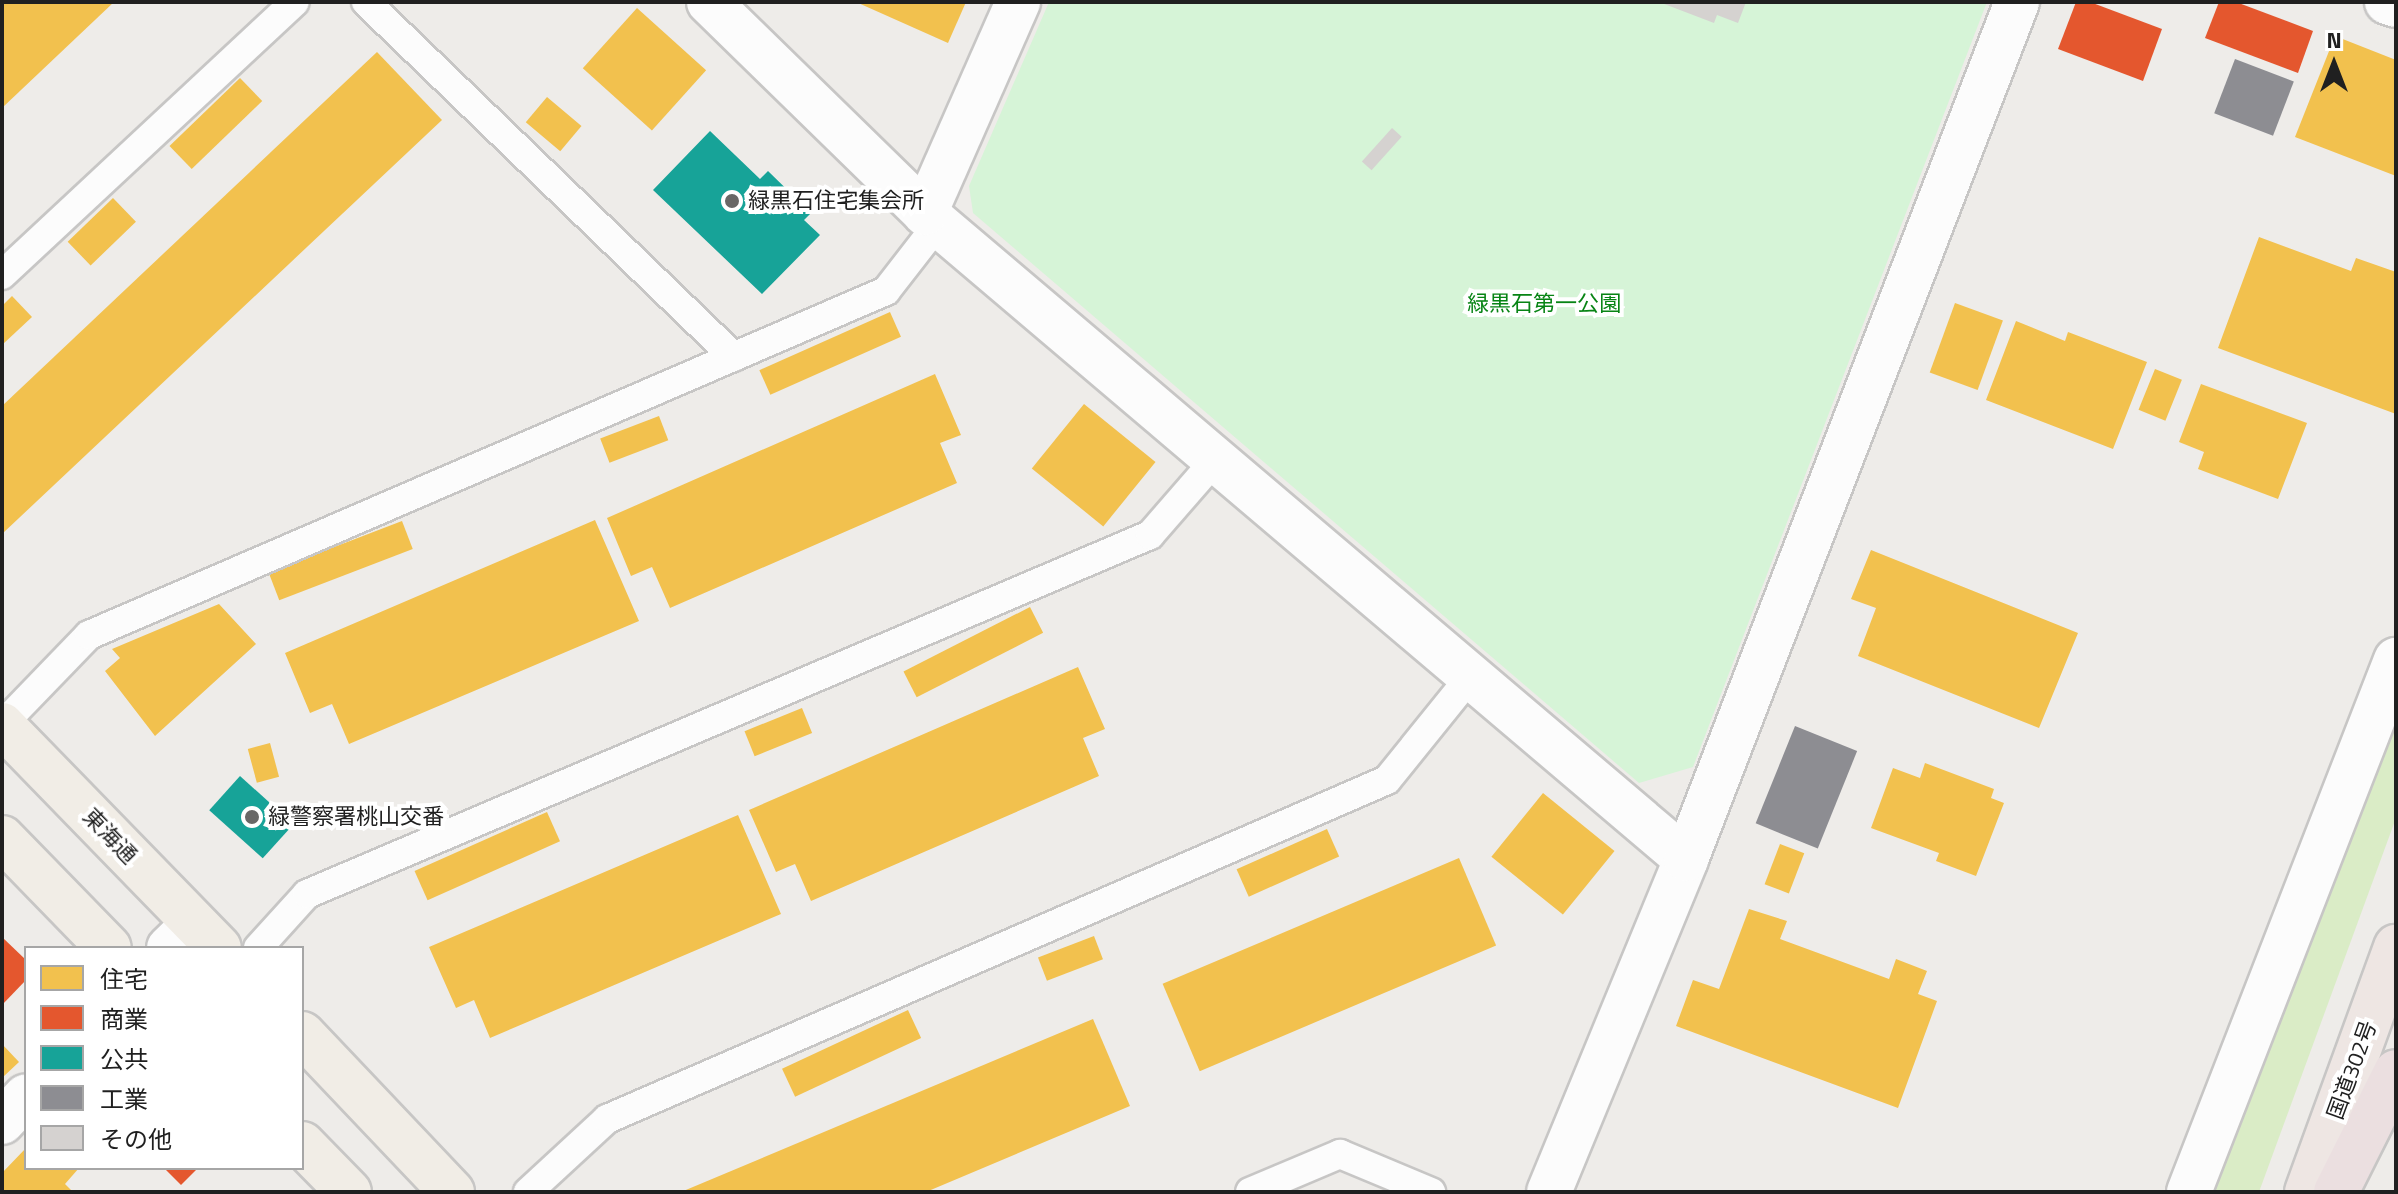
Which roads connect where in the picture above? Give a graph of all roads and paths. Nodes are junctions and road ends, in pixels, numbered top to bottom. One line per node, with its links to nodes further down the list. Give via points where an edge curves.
1 (295, 2): 9 (lane)
2 (366, 2): 10 (lane)
3 (709, 2): 8 (street)
4 (1018, 2): 8 (street)
5 (2017, 2): 16 (street)
6 (2387, 2): 7 (street)
7 (2396, 5)
8 (932, 219): 10 (lane, via 886,291); 11 (street)
9 (2, 275)
10 (734, 357): 14 (lane, via 89,635)
11 (1216, 459): 13 (street); 19 (lane, via 1150,535 307,894)
12 (2396, 660): 32 (street)
13 (1471, 676): 16 (street); 28 (lane, via 1387,780 607,1119)
14 (2, 725): 17 (main road, 東海通)
15 (2, 838): 18 (main road)
16 (1686, 859): 31 (street)
17 (194, 940)
18 (107, 946)
19 (260, 946)
20 (2396, 947): 33 (highway, 国道302号)
21 (304, 1036): 27 (main road)
22 (2396, 1072): 34 (highway)
23 (24, 1098): 24 (street)
24 (2, 1122)
25 (304, 1146): 26 (main road)
26 (349, 1192)
27 (452, 1192)
28 (528, 1192)
29 (1250, 1192): 30 (lane, via 1340,1154)
30 (1431, 1192)
31 (1549, 1192)
32 (2189, 1192)
33 (2307, 1192)
34 (2336, 1192)

